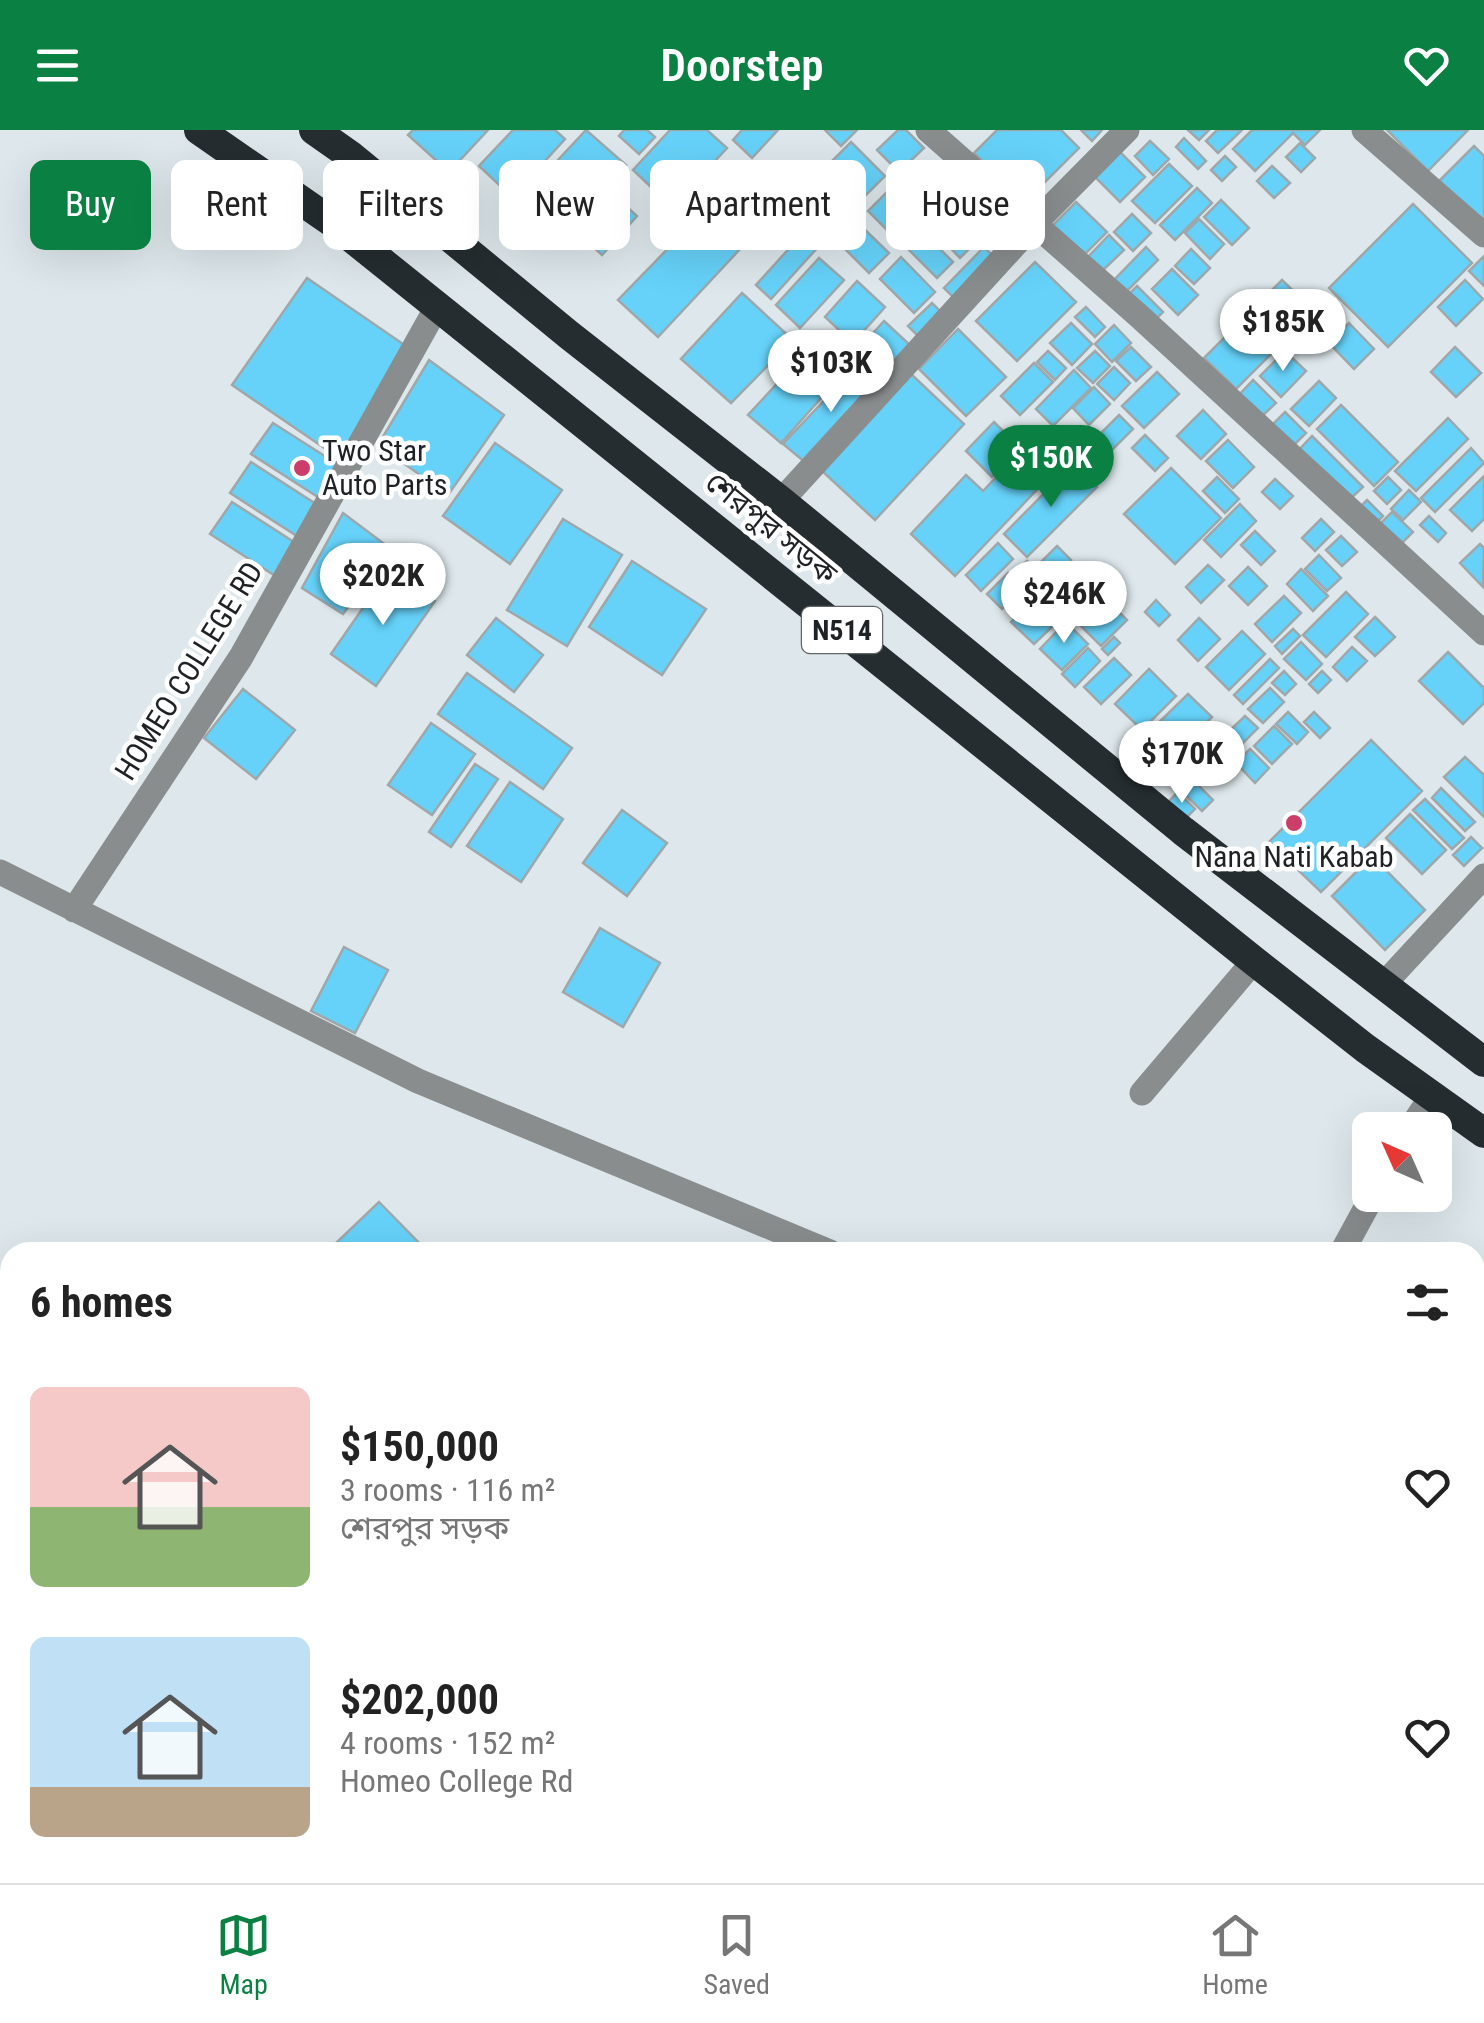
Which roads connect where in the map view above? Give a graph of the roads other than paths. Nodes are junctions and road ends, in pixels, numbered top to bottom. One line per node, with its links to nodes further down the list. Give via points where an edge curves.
1 (199, 130): 11 (highway, শেরপুর সড়ক / N514, via 279,182)
2 (314, 130): 12 (highway, শেরপুর সড়ক / N514)
3 (928, 130): 6 (street)
4 (1127, 130): 7 (street)
5 (1364, 130): 9 (street)
6 (962, 160)
7 (1045, 213)
8 (1045, 234): 13 (street)
9 (1484, 235)
10 (1010, 250): 12 (street)
11 (438, 305): 16 (street, HOMEO COLLEGE RD, via 241,657); 17 (highway, শেরপুর সড়ক / N514)
12 (781, 501): 18 (highway, শেরপুর সড়ক / N514)
13 (1484, 633)
14 (0, 872): 16 (street)
15 (1484, 876): 18 (street)
16 (74, 910): 25 (street, via 418,1081)
17 (1254, 962): 20 (street); 21 (highway, শেরপুর সড়ক / N514)
18 (1382, 986): 19 (highway, শেরপুর সড়ক / N514)
19 (1484, 1062)
20 (1142, 1093)
21 (1432, 1096): 22 (street); 23 (highway, শেরপুর সড়ক / N514)
22 (1421, 1112)
23 (1484, 1133)
24 (1364, 1212): 26 (street)
25 (806, 1242)
26 (1347, 1242)

